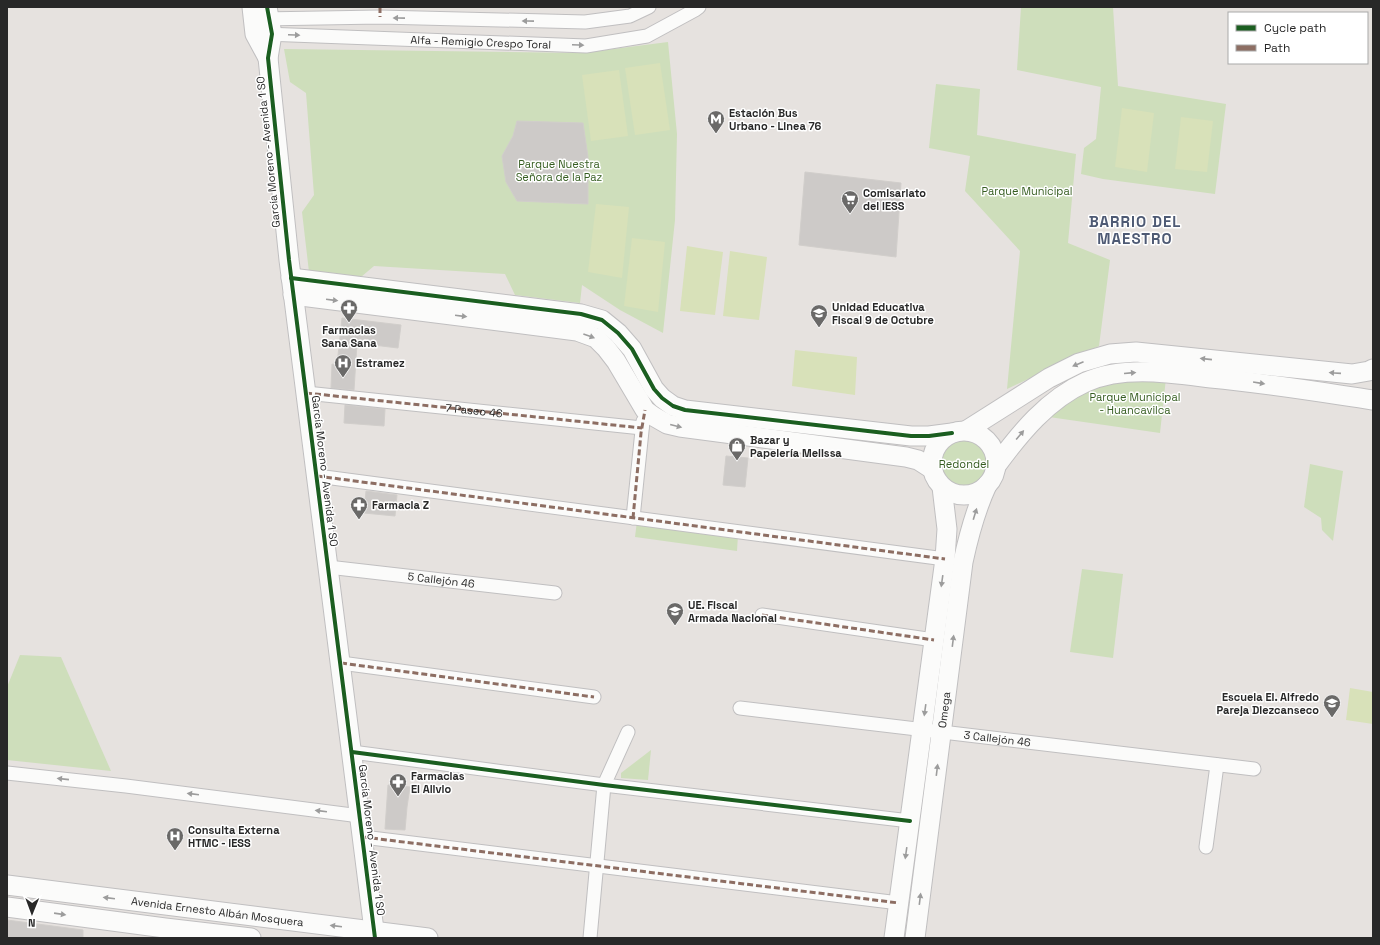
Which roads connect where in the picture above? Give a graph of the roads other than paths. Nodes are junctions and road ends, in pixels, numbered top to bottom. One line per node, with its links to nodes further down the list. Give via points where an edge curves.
1 (649, 7): 3 (street, Alfa - Remigio Crespo Toral, one-way to 3, via 630,16 585,22)
2 (699, 7): 4 (street, Alfa - Remigio Crespo Toral, one-way to 2, via 586,46 647,36)
3 (380, 12): 4 (street, Alfa - Remigio Crespo Toral)
4 (261, 20): 5 (street, García Moreno - Avenida 1 SO, via 268,58)
5 (292, 287): 7 (street, García Moreno - Avenida 1 SO); 9 (street, one-way to 9, via 577,331 596,338 606,348); 11 (street, via 581,314 602,320 632,349 662,398 673,406 685,410 911,436)
6 (1373, 369): 11 (street, one-way to 11, via 1370,372 1352,374 1136,352 1110,354 1079,363 1048,378)
7 (306, 392): 10 (street, 7 Paseo 46); 14 (street, García Moreno - Avenida 1 SO)
8 (1373, 400): 12 (street, one-way to 8, via 1024,431 1061,396 1086,382 1113,374 1172,373)
9 (645, 410): 10 (street); 13 (street, one-way to 13, via 667,424 680,427 906,457 918,460)
10 (642, 428): 17 (street)
11 (959, 432): 12 (street, via 976,433 984,438 992,446); 13 (street, via 942,439 936,447)
12 (996, 466): 15 (street)
13 (932, 469): 16 (street)
14 (317, 476): 17 (street); 19 (street, García Moreno - Avenida 1 SO)
15 (987, 485): 16 (street, via 979,491 965,495); 28 (street, Omega, one-way to 15, via 963,562 977,507)
16 (942, 487): 18 (street, Omega, via 946,529)
17 (633, 518): 18 (street)
18 (945, 559): 22 (street, Omega, one-way to 22)
19 (328, 567): 20 (street, 5 Callejón 46); 23 (street, García Moreno - Avenida 1 SO)
20 (555, 593)
21 (762, 615): 22 (street)
22 (934, 640): 26 (street, Omega, one-way to 26)
23 (340, 663): 24 (street); 29 (street, García Moreno - Avenida 1 SO)
24 (594, 697)
25 (740, 708): 26 (street, 3 Callejón 46)
26 (922, 730): 28 (street, 3 Callejón 46); 35 (street, Omega)
27 (628, 732): 33 (street)
28 (941, 732): 30 (street, 3 Callejón 46); 49 (street, Omega, one-way to 28)
29 (352, 752): 33 (street); 34 (street, García Moreno - Avenida 1 SO)
30 (1216, 765): 31 (street, 3 Callejón 46); 37 (street)
31 (1254, 769)
32 (7, 773): 34 (street, one-way to 32)
33 (604, 785): 35 (street); 38 (street)
34 (360, 816): 36 (street, García Moreno - Avenida 1 SO)
35 (910, 821): 40 (street, Omega, one-way to 40)
36 (363, 837): 38 (street); 43 (street, García Moreno - Avenida 1 SO)
37 (1206, 847)
38 (595, 866): 40 (street); 47 (street)
39 (7, 884): 42 (street, Avenida Ernesto Albán Mosquera, one-way to 39)
40 (899, 903): 48 (street, Omega)
41 (7, 907): 44 (street, Avenida Ernesto Albán Mosquera, one-way to 44)
42 (204, 910): 43 (street, Avenida Ernesto Albán Mosquera, one-way to 42); 44 (street)
43 (375, 934): 46 (street, Avenida Ernesto Albán Mosquera)
44 (201, 935): 45 (street, Avenida Ernesto Albán Mosquera)
45 (251, 938)
46 (428, 938)
47 (590, 938)
48 (894, 938)
49 (915, 938)

